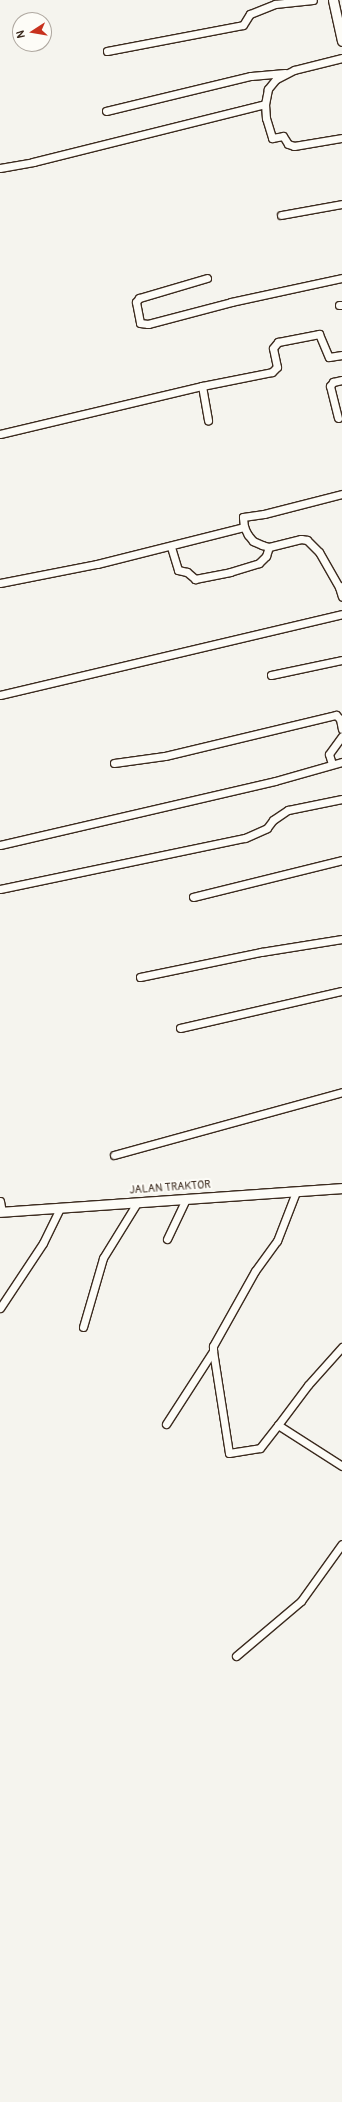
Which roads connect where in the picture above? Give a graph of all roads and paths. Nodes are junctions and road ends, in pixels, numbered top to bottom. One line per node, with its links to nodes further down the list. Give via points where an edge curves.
1 (312, 0): 4 (street, via 275,4 250,14 243,25)
2 (333, 0): 3 (street)
3 (342, 41)
4 (107, 51)
5 (342, 58): 6 (street, via 312,64)
6 (285, 74): 7 (street, via 273,81 268,89); 8 (street, via 251,76)
7 (265, 104): 9 (street, via 272,138 284,136 288,144 294,146); 10 (street)
8 (106, 111)
9 (342, 138)
10 (0, 168)
11 (342, 204): 12 (street)
12 (281, 214)
13 (207, 278): 14 (street, via 139,298 136,302 140,323 148,324 231,302)
14 (342, 278)
15 (342, 355): 17 (street, via 329,357 319,334 278,342 273,348 277,367 274,371)
16 (342, 380): 18 (street, via 333,382 330,386)
17 (202, 386): 19 (street); 20 (street)
18 (338, 418)
19 (208, 420)
20 (0, 434)
21 (342, 494): 22 (street, via 264,514 244,516)
22 (244, 528): 23 (street); 24 (street, via 253,541)
23 (170, 546): 24 (street, via 178,570 187,572 195,579 259,563 266,556); 25 (street)
24 (269, 547): 26 (street, via 301,539 307,540 319,552)
25 (0, 583)
26 (340, 586): 27 (street)
27 (342, 597)
28 (342, 614): 31 (street)
29 (342, 660): 30 (street)
30 (271, 675)
31 (0, 695)
32 (342, 729): 35 (street, via 340,719 336,715 165,756)
33 (342, 736): 36 (street, via 329,754)
34 (342, 762): 36 (street)
35 (114, 763)
36 (332, 764): 38 (street, via 275,781)
37 (342, 800): 40 (street, via 288,810 273,820 267,828 245,838)
38 (0, 845)
39 (342, 860): 41 (street)
40 (0, 889)
41 (193, 897)
42 (342, 938): 43 (street)
43 (140, 977)
44 (342, 991): 45 (street)
45 (180, 1028)
46 (342, 1092): 47 (street)
47 (114, 1155)
48 (342, 1188): 49 (street, JALAN TRAKTOR)
49 (296, 1192): 50 (street, JALAN TRAKTOR); 59 (street, via 277,1241 255,1270 214,1346)
50 (186, 1199): 52 (street, JALAN TRAKTOR); 55 (street)
51 (0, 1201): 54 (street)
52 (137, 1203): 53 (street, JALAN TRAKTOR); 57 (street, via 103,1258)
53 (60, 1208): 54 (street, JALAN TRAKTOR); 56 (street, via 43,1243)
54 (1, 1212)
55 (167, 1239)
56 (0, 1308)
57 (83, 1327)
58 (342, 1347): 61 (street, via 308,1385)
59 (214, 1351): 60 (street); 61 (street, via 229,1453 260,1448)
60 (166, 1424)
61 (278, 1425): 62 (street)
62 (342, 1466)
63 (342, 1544): 64 (street, via 301,1601)
64 (236, 1656)

